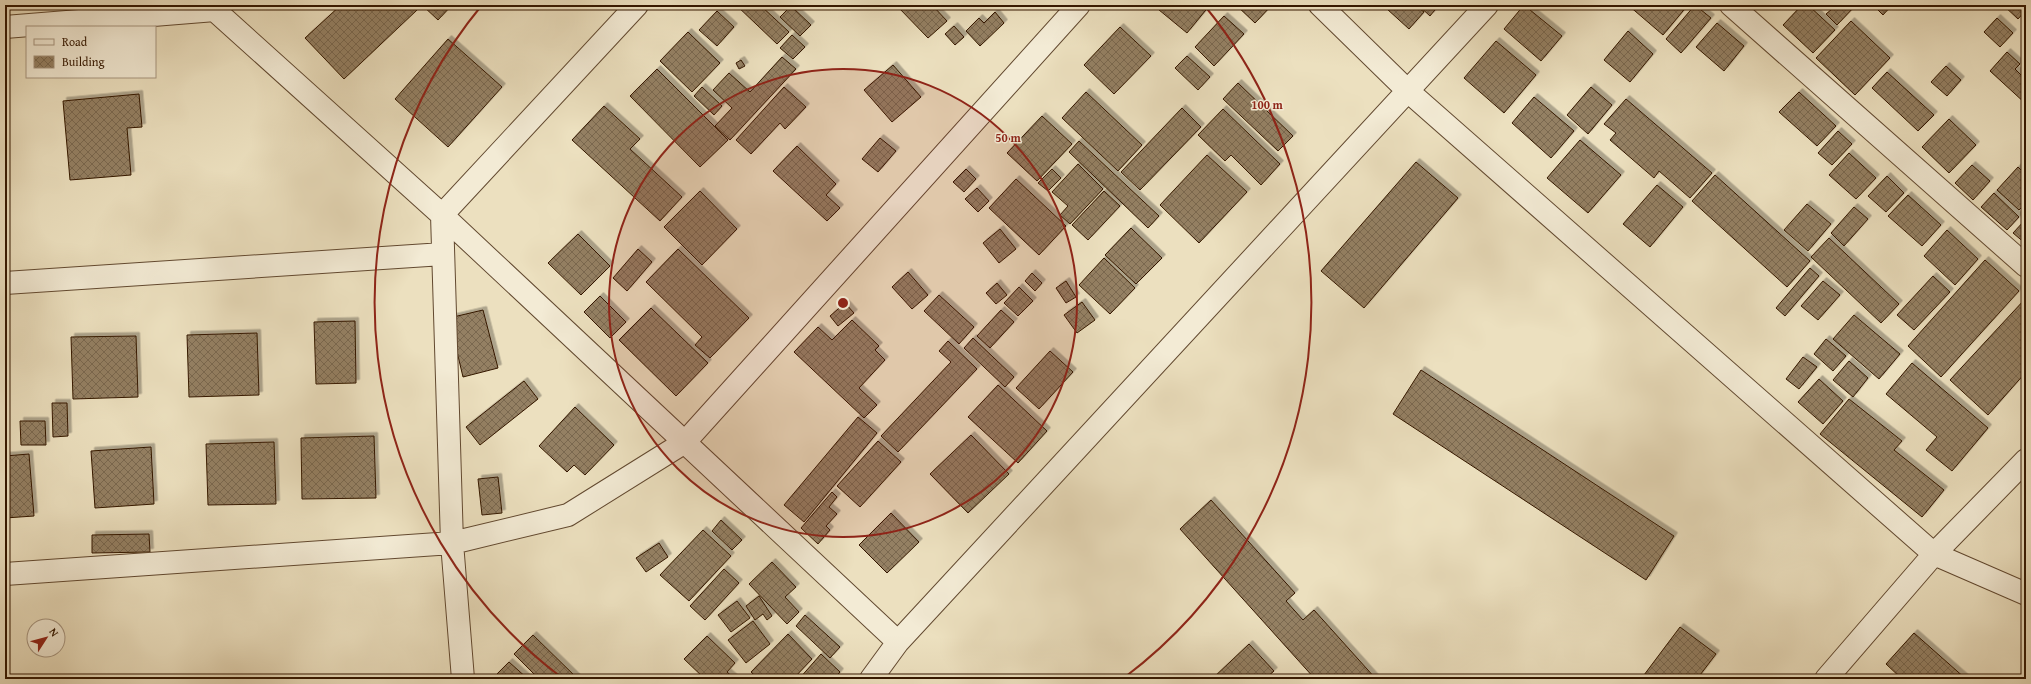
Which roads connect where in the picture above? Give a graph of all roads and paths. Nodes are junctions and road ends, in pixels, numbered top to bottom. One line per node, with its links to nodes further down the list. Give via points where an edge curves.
1 (637, 5): 9 (street)
2 (1079, 5): 13 (street)
3 (1320, 5): 8 (street)
4 (1487, 5): 8 (street)
5 (1731, 5): 11 (street)
6 (214, 7): 7 (street); 9 (street)
7 (5, 27)
8 (1409, 92): 16 (street); 19 (street)
9 (442, 215): 10 (street); 13 (street)
10 (443, 254): 12 (street); 15 (street)
11 (2026, 266)
12 (5, 282)
13 (685, 442): 15 (street, via 568,515); 19 (street)
14 (2026, 460): 16 (street)
15 (452, 543): 17 (street); 20 (street)
16 (1934, 554): 18 (street); 22 (street)
17 (5, 574)
18 (2026, 594)
19 (898, 642): 21 (street)
20 (463, 679)
21 (871, 679)
22 (1826, 679)

